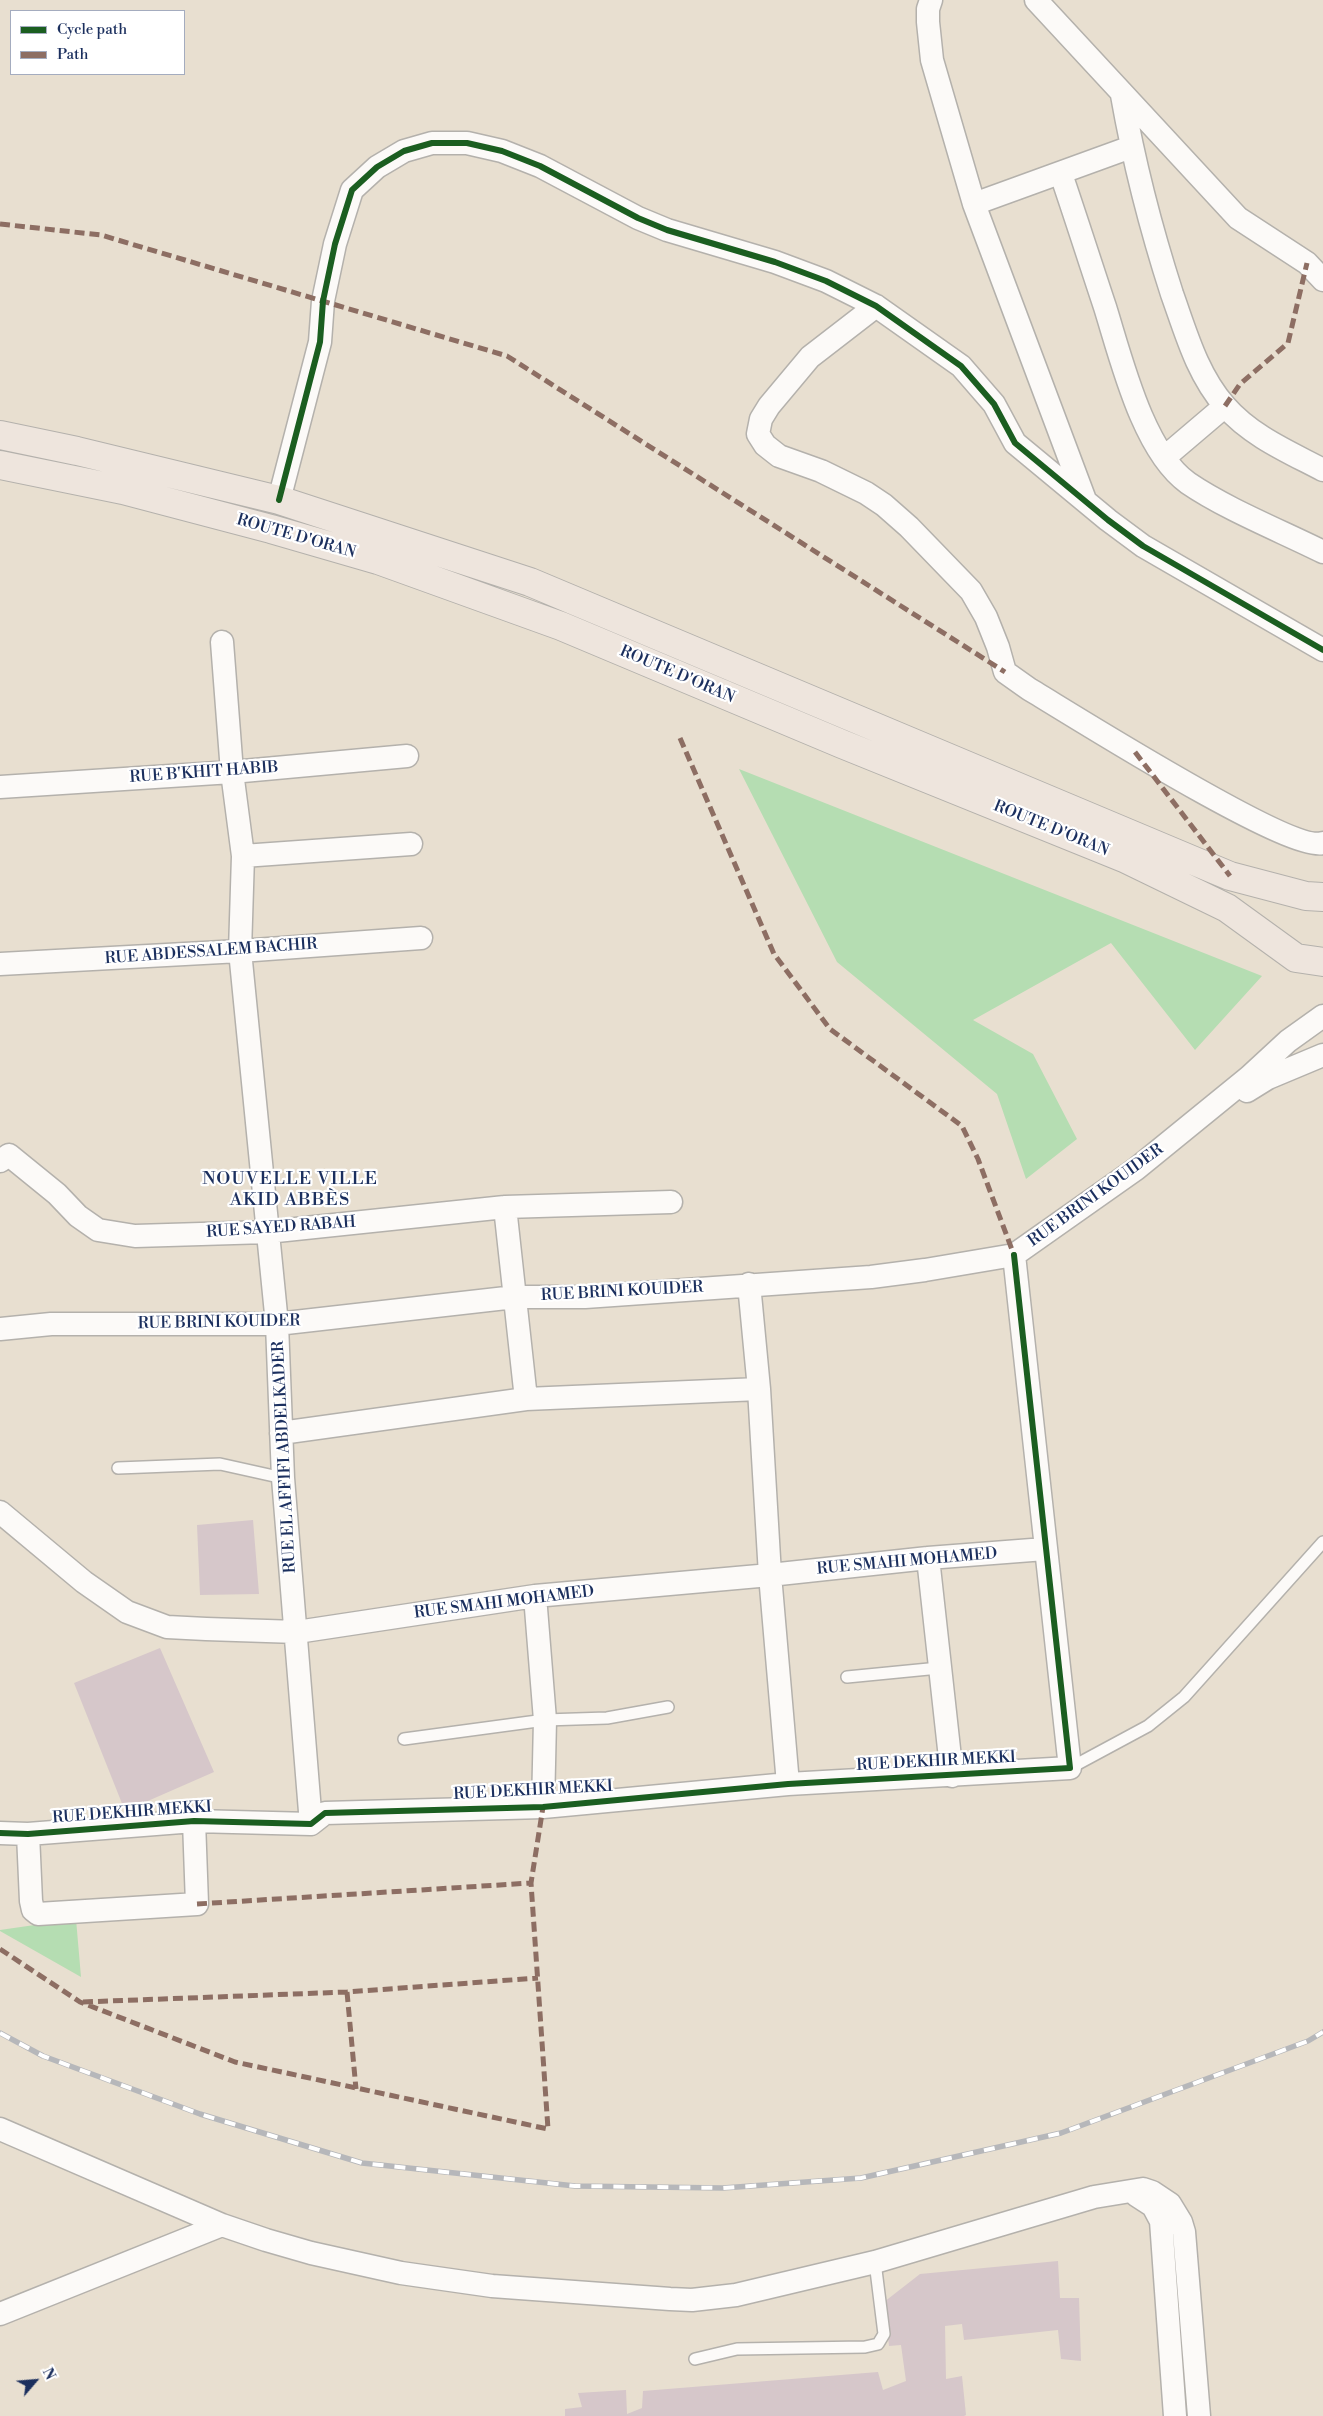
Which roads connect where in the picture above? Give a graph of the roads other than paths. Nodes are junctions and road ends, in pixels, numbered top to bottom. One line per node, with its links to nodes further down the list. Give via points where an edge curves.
1 (931, 0): 6 (street, via 928,22 932,60)
2 (1036, 0): 3 (street)
3 (1122, 95): 4 (street); 7 (street, via 1199,173 1238,218 1307,263)
4 (1132, 147): 5 (street); 9 (street, via 1159,252 1192,351)
5 (1061, 174): 6 (street); 11 (street, via 1143,419)
6 (974, 204): 15 (street)
7 (1323, 280)
8 (876, 306): 14 (street, via 784,265 667,230 638,218 540,166 502,151 468,143 432,143 404,151 377,167 352,190 342,215 323,301 320,342); 15 (street, via 961,366 994,404 1015,442); 22 (street, via 810,357 783,388 761,419 758,434 765,445 779,456 866,494 909,527 971,591 992,632 1005,672 1255,822 1301,841)
9 (1225, 406): 11 (street); 13 (street, via 1268,442)
10 (0, 434): 14 (main road, ROUTE D'ORAN)
11 (1165, 457): 16 (street, via 1187,482)
12 (0, 465): 28 (main road, ROUTE D'ORAN, via 123,490 271,529 378,560 552,622 1124,858 1227,908 1296,958)
13 (1323, 470)
14 (279, 500): 25 (main road, ROUTE D'ORAN, via 530,582 1230,876 1306,896)
15 (1086, 502): 18 (street, via 1143,546)
16 (1323, 552)
17 (222, 642): 20 (street, RUE EL AFFIFI ABDELKADER)
18 (1323, 650)
19 (407, 756): 20 (street, RUE B'KHIT HABIB)
20 (232, 772): 21 (street, RUE B'KHIT HABIB); 24 (street, RUE EL AFFIFI ABDELKADER)
21 (0, 787)
22 (1323, 843)
23 (411, 844): 24 (street)
24 (242, 856): 27 (street, RUE EL AFFIFI ABDELKADER)
25 (1323, 897)
26 (421, 938): 27 (street, RUE ABDESSALEM BACHIR)
27 (240, 951): 29 (street, RUE ABDESSALEM BACHIR); 36 (street, RUE EL AFFIFI ABDELKADER)
28 (1323, 962)
29 (0, 964)
30 (1323, 1016): 32 (street, via 1288,1041)
31 (1323, 1055): 32 (street, via 1268,1078)
32 (1199, 1119): 37 (street, RUE BRINI KOUIDER, via 1082,1209)
33 (4, 1158): 36 (street, RUE SAYED RABAH, via 58,1194 78,1216 98,1230 135,1236)
34 (671, 1202): 35 (street, RUE SAYED RABAH)
35 (505, 1208): 36 (street, RUE SAYED RABAH); 39 (street)
36 (267, 1232): 40 (street, RUE EL AFFIFI ABDELKADER)
37 (1014, 1255): 38 (street, RUE BRINI KOUIDER, via 871,1277); 49 (street)
38 (748, 1284): 39 (street, RUE BRINI KOUIDER, via 585,1297); 42 (street)
39 (515, 1297): 40 (street, RUE BRINI KOUIDER); 43 (street)
40 (277, 1324): 41 (street, RUE BRINI KOUIDER, via 51,1324); 44 (street, RUE EL AFFIFI ABDELKADER)
41 (0, 1329)
42 (759, 1389): 43 (street); 51 (street)
43 (526, 1399): 44 (street)
44 (281, 1433): 46 (street, RUE EL AFFIFI ABDELKADER)
45 (118, 1468): 46 (lane, via 220,1464)
46 (283, 1478): 53 (street, RUE EL AFFIFI ABDELKADER)
47 (0, 1512): 53 (street, RUE SMAHI MOHAMED, via 84,1582 127,1612 167,1626)
48 (1323, 1542): 59 (lane, via 1184,1697 1148,1726)
49 (1045, 1549): 50 (street, RUE SMAHI MOHAMED); 59 (street)
50 (928, 1558): 51 (street, RUE SMAHI MOHAMED); 54 (street)
51 (770, 1575): 52 (street, RUE SMAHI MOHAMED); 61 (street)
52 (535, 1596): 53 (street, RUE SMAHI MOHAMED); 57 (street)
53 (297, 1632): 64 (street, RUE EL AFFIFI ABDELKADER)
54 (939, 1668): 55 (lane); 60 (street)
55 (847, 1677)
56 (668, 1707): 57 (lane, via 607,1718)
57 (545, 1720): 58 (lane); 62 (street)
58 (404, 1738)
59 (1070, 1768): 60 (street, RUE DEKHIR MEKKI)
60 (952, 1776): 61 (street, RUE DEKHIR MEKKI)
61 (788, 1784): 62 (street, RUE DEKHIR MEKKI)
62 (543, 1807): 64 (street, RUE DEKHIR MEKKI, via 325,1812)
63 (194, 1821): 64 (street, RUE DEKHIR MEKKI); 66 (street, RUE DEKHIR MEKKI); 66 (street, via 197,1904 38,1914 33,1910 31,1901)
64 (311, 1824)
65 (0, 1833): 66 (street, RUE DEKHIR MEKKI)
66 (28, 1834)
67 (0, 2129): 69 (street)
68 (1123, 2192): 70 (street, via 1094,2197); 73 (street, via 1146,2200 1161,2221); 74 (street, via 1143,2189 1152,2192 1170,2204 1181,2222)
69 (222, 2225): 70 (street, via 311,2253 428,2278 511,2288 670,2299 699,2300 736,2295); 71 (street)
70 (875, 2262): 72 (lane, via 884,2334 878,2344 865,2347 737,2349)
71 (0, 2314)
72 (695, 2359)
73 (1174, 2416)
74 (1199, 2416)

